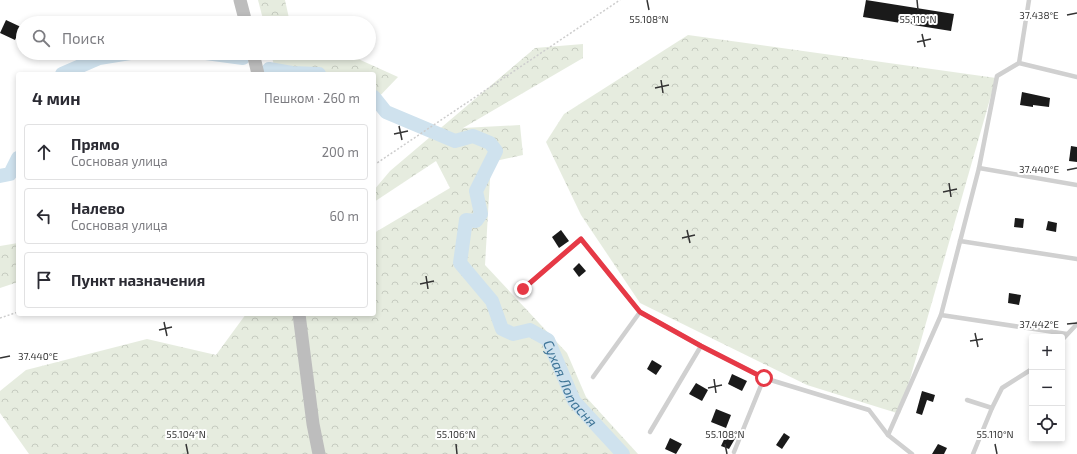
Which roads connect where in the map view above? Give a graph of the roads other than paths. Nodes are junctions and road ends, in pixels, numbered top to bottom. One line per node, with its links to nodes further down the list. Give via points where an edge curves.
1 (240, 0): 3 (street)
2 (1029, 0): 5 (lane)
3 (244, 16)
4 (255, 60): 6 (street)
5 (1019, 63): 7 (lane); 8 (lane, via 997,76)
6 (258, 72)
7 (1077, 77)
8 (979, 168): 9 (lane); 10 (lane)
9 (1077, 185)
10 (960, 241): 11 (lane); 14 (lane)
11 (1077, 259)
12 (523, 289): 13 (lane, via 581,239)
13 (640, 312): 19 (lane); 21 (lane)
14 (941, 315): 17 (lane); 26 (lane)
15 (299, 316): 28 (street)
16 (1077, 324): 17 (lane)
17 (1067, 334): 18 (lane)
18 (1065, 336)
19 (701, 346): 22 (lane); 25 (lane)
20 (1029, 370): 24 (lane, via 1002,388)
21 (593, 377)
22 (764, 378): 26 (lane, via 869,410); 27 (lane)
23 (966, 400): 24 (lane)
24 (992, 408): 30 (lane)
25 (650, 432)
26 (888, 435): 29 (lane)
27 (734, 452)
28 (319, 454)
29 (912, 454)
30 (973, 454)

